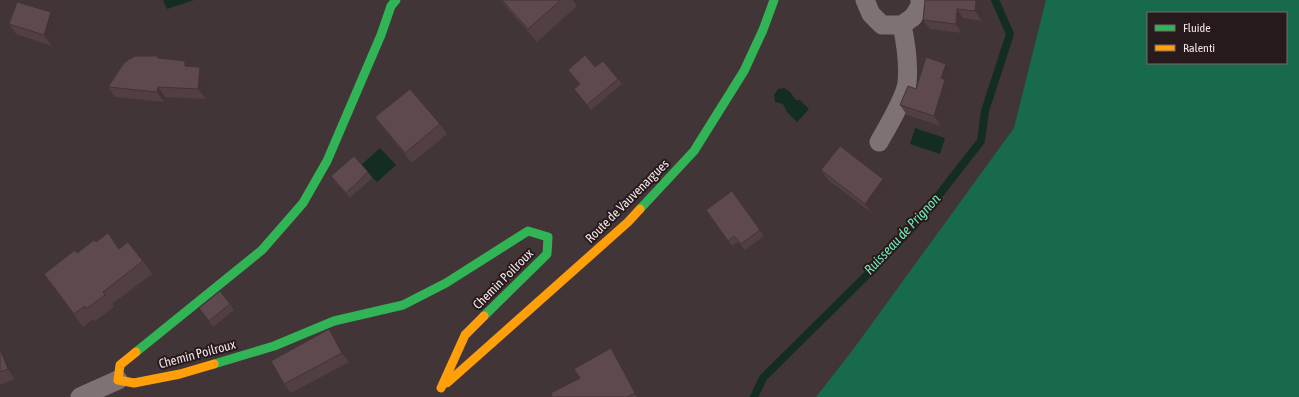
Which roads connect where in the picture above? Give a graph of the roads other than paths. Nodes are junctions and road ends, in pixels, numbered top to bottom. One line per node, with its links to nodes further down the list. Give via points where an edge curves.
1 (396, 0): 7 (street, Chemin Poilroux, via 391,6 327,161 303,203 262,250 120,365)
2 (774, 0): 8 (street, Route de Vauvenargues, via 744,72 694,151 628,222)
3 (864, 0): 5 (street, via 871,14 882,25)
4 (920, 0): 5 (street, via 920,6 913,17)
5 (902, 25): 6 (street, via 907,53 907,85)
6 (879, 142)
7 (118, 380): 8 (street, Chemin Poilroux, via 134,383 180,374 274,346 334,321 403,305 446,283 528,232 548,237 547,254 465,335); 9 (street)
8 (438, 390)
9 (80, 397)

